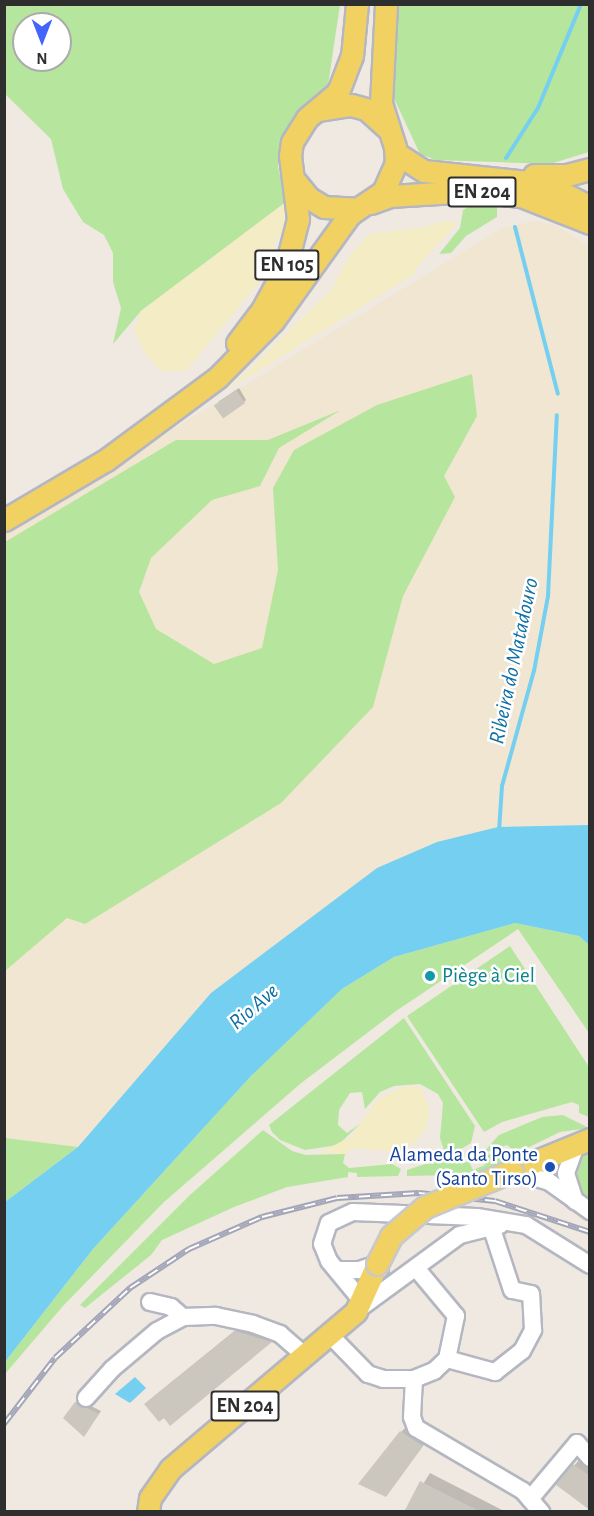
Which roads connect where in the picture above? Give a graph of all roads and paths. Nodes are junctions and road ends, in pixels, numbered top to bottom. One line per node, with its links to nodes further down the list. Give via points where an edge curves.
1 (357, 4): 3 (main road, EN 105, via 346,74 338,92)
2 (386, 4): 4 (main road, EN 105, via 380,87)
3 (319, 110): 4 (main road, via 334,105 358,107 380,119); 7 (main road, EN 105, via 298,129 290,156)
4 (390, 132): 5 (main road, EN 105)
5 (396, 153): 8 (main road, EN 204, via 424,171); 9 (main road, EN 105, via 392,179)
6 (590, 169): 8 (main road, via 550,177 514,172)
7 (291, 170): 9 (main road, via 309,198 340,211); 11 (main road, EN 105, via 298,219 291,253 276,287 235,346)
8 (472, 182): 9 (main road, EN 204, via 390,196); 10 (main road, EN 204, via 529,182)
9 (364, 206): 11 (main road, EN 105, via 343,222 289,301 250,347)
10 (588, 209)
11 (151, 428): 12 (main road, EN 105, via 106,460)
12 (4, 520)
13 (583, 1142): 14 (main road, EN 204); 15 (street, via 566,1173)
14 (512, 1171): 15 (street, via 548,1181); 21 (main road, EN 204, bridge, via 425,1208 391,1236)
15 (575, 1201): 16 (street)
16 (590, 1211)
17 (465, 1216): 18 (street); 20 (street); 24 (street, via 353,1212 328,1223 322,1244)
18 (513, 1223): 19 (street); 22 (street, via 526,1225)
19 (491, 1226): 20 (street); 31 (street, via 512,1290 531,1294 533,1330 522,1351 495,1372)
20 (460, 1235): 23 (street)
21 (377, 1264): 24 (street, via 359,1270); 25 (street, via 382,1275); 27 (main road, EN 204)
22 (590, 1265)
23 (416, 1268): 25 (street); 31 (street, via 456,1316)
24 (337, 1270): 27 (street)
25 (400, 1280): 27 (street)
26 (150, 1302): 28 (street, via 171,1307)
27 (359, 1306): 29 (main road, EN 204)
28 (183, 1317): 30 (street, via 216,1316 253,1324 280,1335); 33 (street, via 112,1369)
29 (329, 1334): 30 (main road, EN 204); 32 (street, via 368,1374)
30 (304, 1355): 36 (main road, EN 204, via 170,1469 150,1498)
31 (447, 1359): 32 (street, via 434,1371)
32 (414, 1378): 35 (street, via 412,1417 416,1428)
33 (86, 1398)
34 (590, 1458): 35 (street, via 577,1443)
35 (530, 1498): 37 (street)
36 (148, 1512)
37 (541, 1512)

